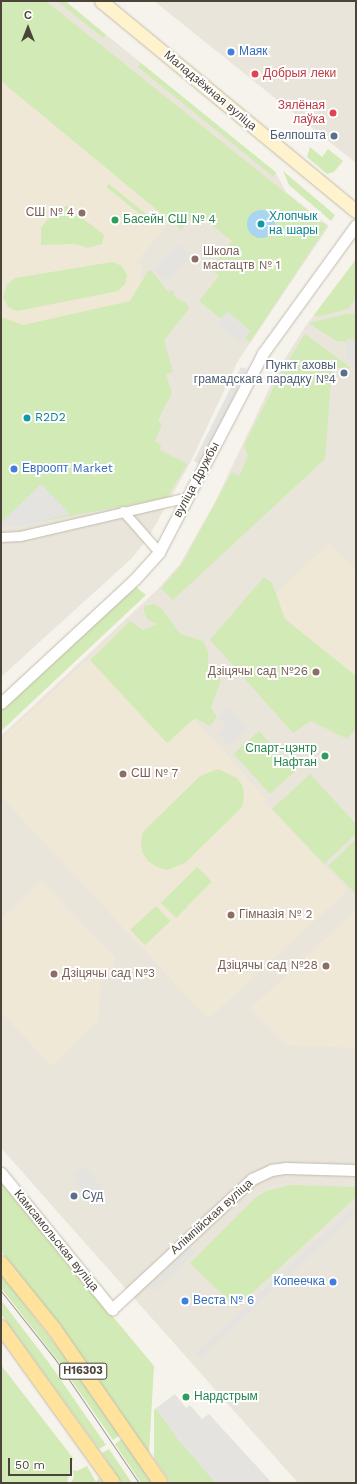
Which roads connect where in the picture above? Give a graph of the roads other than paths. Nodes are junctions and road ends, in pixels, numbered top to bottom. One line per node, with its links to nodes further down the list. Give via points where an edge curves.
1 (101, 1): 2 (main road, Маладзёжная вуліца)
2 (356, 211)
3 (356, 225): 4 (street, вуліца Дружбы, via 263,353)
4 (188, 497): 5 (street); 7 (street, вуліца Дружбы)
5 (123, 511): 6 (street, via 20,536); 7 (street)
6 (1, 536)
7 (159, 552): 8 (street, вуліца Дружбы, via 135,579)
8 (1, 703)
9 (356, 1170): 12 (street, Алімпійская вуліца, via 286,1168 271,1170 252,1179)
10 (1, 1173): 12 (street, Камсамольская вуліца)
11 (1, 1263): 15 (main road, Н16303, via 55,1330)
12 (112, 1309)
13 (1, 1327): 14 (main road, Н16303)
14 (113, 1483)
15 (161, 1483)

